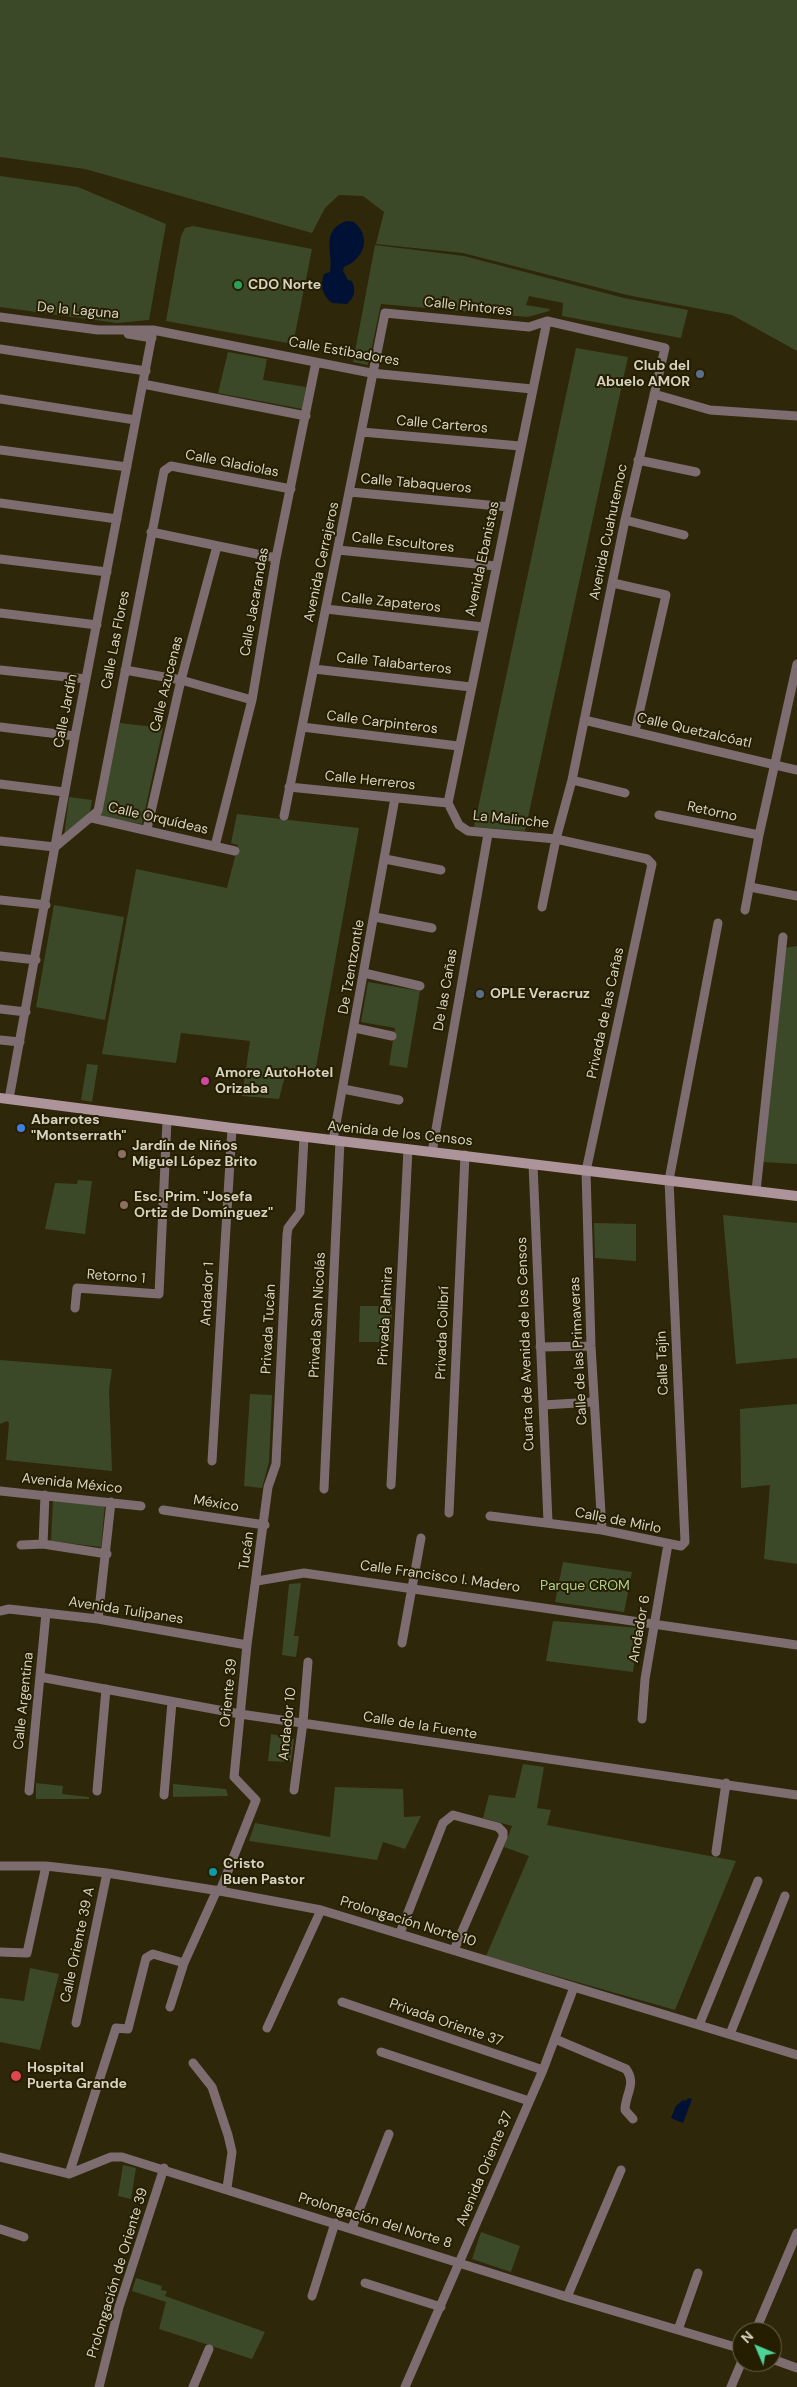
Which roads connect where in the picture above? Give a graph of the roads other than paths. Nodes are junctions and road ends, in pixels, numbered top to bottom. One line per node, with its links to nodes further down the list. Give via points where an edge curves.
1 (385, 313): 3 (street, Calle Pintores, via 529,327); 8 (street, Avenida Cerrajeros)
2 (0, 317): 4 (street, De la Laguna)
3 (546, 321): 10 (street, Avenida Ebanistas); 11 (street, Avenida Cuahutemoc, via 665,348)
4 (153, 334): 6 (street, Calle Estibadores); 7 (street, Calle Jardín)
5 (0, 349): 7 (street)
6 (316, 362): 8 (street, Calle Estibadores); 13 (street, Calle Jacarandas)
7 (146, 371): 9 (street, Calle Jardín)
8 (372, 373): 10 (street, Calle Estibadores); 16 (street, Avenida Cerrajeros)
9 (143, 384): 13 (street); 15 (street, Calle Jardín)
10 (532, 388): 17 (street, Avenida Ebanistas)
11 (654, 394): 14 (street, via 710,410); 19 (street, Avenida Cuahutemoc)
12 (0, 399): 15 (street)
13 (306, 416): 23 (street, Calle Jacarandas)
14 (797, 416)
15 (135, 420): 20 (street, Calle Jardín)
16 (362, 432): 17 (street, Calle Carteros); 24 (street, Avenida Cerrajeros)
17 (520, 446): 26 (street, Avenida Ebanistas)
18 (0, 450): 20 (street)
19 (638, 460): 22 (street); 28 (street, Avenida Cuahutemoc)
20 (127, 467): 27 (street, Calle Jardín)
21 (167, 467): 23 (street, Calle Gladiolas); 29 (street, Calle Las Flores)
22 (696, 472)
23 (291, 489): 33 (street, Calle Jacarandas)
24 (350, 492): 26 (street, Calle Tabaqueros); 32 (street, Avenida Cerrajeros)
25 (0, 503): 27 (street)
26 (509, 507): 35 (street, Avenida Ebanistas)
27 (117, 519): 36 (street, Calle Jardín)
28 (625, 520): 30 (street); 37 (street, Avenida Cuahutemoc)
29 (152, 532): 31 (street); 45 (street, Calle Las Flores)
30 (684, 535)
31 (217, 546): 33 (street); 47 (street, Calle Azucenas)
32 (338, 550): 35 (street, Calle Escultores); 38 (street, Avenida Cerrajeros)
33 (276, 558): 49 (street, Calle Jacarandas)
34 (0, 559): 36 (street)
35 (496, 566): 41 (street, Avenida Ebanistas)
36 (107, 572): 40 (street, Calle Jardín)
37 (613, 583): 50 (street, Avenida Cuahutemoc); 53 (street, via 666,595)
38 (326, 609): 41 (street, Calle Zapateros); 43 (street, Avenida Cerrajeros)
39 (0, 613): 40 (street)
40 (96, 625): 46 (street, Calle Jardín)
41 (483, 627): 48 (street, Avenida Ebanistas)
42 (797, 664): 56 (street)
43 (314, 669): 48 (street, Calle Talabarteros); 52 (street, Avenida Cerrajeros)
44 (0, 670): 46 (street)
45 (124, 670): 47 (street); 67 (street, Calle Las Flores, via 98,811)
46 (86, 679): 54 (street, Calle Jardín)
47 (181, 680): 49 (street); 68 (street, Calle Azucenas)
48 (471, 686): 55 (street, Avenida Ebanistas)
49 (252, 700): 73 (street, Calle Jacarandas)
50 (584, 720): 53 (street, Calle Quetzalcóatl); 58 (street, Avenida Cuahutemoc)
51 (0, 727): 54 (street)
52 (302, 727): 55 (street, Calle Carpinteros); 60 (street, Avenida Cerrajeros)
53 (635, 731): 56 (street, Calle Quetzalcóatl)
54 (75, 736): 61 (street, Calle Jardín)
55 (458, 746): 64 (street, Avenida Ebanistas)
56 (776, 764): 57 (street, Calle Quetzalcóatl); 70 (street)
57 (797, 770)
58 (572, 780): 62 (street); 71 (street, Avenida Cuahutemoc)
59 (0, 784): 61 (street)
60 (289, 787): 63 (street, Calle Herreros); 66 (street, Avenida Cerrajeros)
61 (64, 792): 74 (street, Calle Jardín)
62 (625, 793)
63 (396, 798): 64 (street, Calle Herreros); 76 (street, De Tzentzontle)
64 (448, 803): 69 (street, La Malinche, via 459,825 468,831)
65 (659, 815): 70 (street, Retorno)
66 (284, 816)
67 (92, 818): 68 (street, Calle Orquídeas); 74 (street, Calle Orquídeas)
68 (147, 829): 73 (street, Calle Orquídeas)
69 (488, 834): 71 (street, La Malinche); 107 (street, De las Cañas)
70 (759, 835): 79 (street)
71 (556, 839): 77 (street, La Malinche); 83 (street, Avenida Cuahutemoc)
72 (0, 841): 74 (street)
73 (215, 846): 75 (street, Calle Orquídeas)
74 (55, 847): 82 (street, Calle Jardín)
75 (235, 851)
76 (385, 859): 78 (street); 85 (street, De Tzentzontle)
77 (650, 861): 110 (street, Privada de las Cañas, via 652,864)
78 (442, 870)
79 (750, 887): 80 (street); 84 (street)
80 (797, 896)
81 (0, 900): 82 (street)
82 (46, 905): 90 (street, Calle Jardín)
83 (542, 907)
84 (745, 910)
85 (375, 917): 87 (street); 91 (street, De Tzentzontle)
86 (718, 923): 111 (street, Calle Tajín)
87 (432, 928)
88 (783, 937): 112 (street)
89 (0, 956): 90 (street)
90 (36, 960): 94 (street, Calle Jardín)
91 (364, 973): 92 (street); 95 (street, De Tzentzontle)
92 (420, 986)
93 (0, 1009): 94 (street)
94 (26, 1012): 98 (street, Calle Jardín)
95 (354, 1028): 96 (street); 99 (street, De Tzentzontle)
96 (392, 1036)
97 (0, 1040): 98 (street)
98 (20, 1042): 100 (street, Calle Jardín)
99 (343, 1089): 101 (street); 105 (street, De Tzentzontle)
100 (5, 1098): 102 (street, Avenida de los Censos)
101 (399, 1100)
102 (167, 1120): 103 (street, Avenida de los Censos); 114 (street, Retorno 1, via 159,1294 77,1288)
103 (232, 1128): 104 (street, Avenida de los Censos); 119 (street, Andador 1)
104 (304, 1137): 105 (street, Avenida de los Censos); 130 (street, Privada Tucán, via 300,1212 288,1228 287,1235 276,1464 268,1487)
105 (337, 1141): 106 (street, Avenida de los Censos); 121 (street, Privada San Nicolás)
106 (408, 1149): 107 (street, Avenida de los Censos); 120 (street, Privada Palmira)
107 (432, 1152): 108 (street, Avenida de los Censos)
108 (465, 1155): 109 (street, Avenida de los Censos); 127 (street, Privada Colibrí)
109 (533, 1164): 110 (street, Avenida de los Censos); 116 (street, Cuarta de Avenida de los Censos)
110 (586, 1171): 111 (street, Avenida de los Censos); 115 (street, Calle de las Primaveras)
111 (669, 1180): 112 (street, Avenida de los Censos); 135 (street, Calle Tajín)
112 (756, 1191): 113 (street, Avenida de los Censos)
113 (797, 1196)
114 (75, 1308)
115 (591, 1346): 116 (street); 117 (street, Calle de las Primaveras)
116 (540, 1347): 118 (street, Cuarta de Avenida de los Censos)
117 (594, 1402): 118 (street); 131 (street, Calle de las Primaveras)
118 (543, 1405): 129 (street, Cuarta de Avenida de los Censos)
119 (212, 1461)
120 (392, 1485)
121 (324, 1489)
122 (0, 1491): 123 (street, Avenida México)
123 (45, 1494): 124 (street, Avenida México); 133 (street)
124 (111, 1502): 125 (street, Avenida México); 137 (street)
125 (141, 1506)
126 (164, 1510): 130 (street, México)
127 (450, 1512)
128 (490, 1516): 129 (street, Calle de Mirlo)
129 (548, 1522): 131 (street, Calle de Mirlo)
130 (264, 1525): 138 (street, Tucán)
131 (602, 1530): 134 (street, Calle de Mirlo)
132 (421, 1538): 139 (street)
133 (43, 1544): 136 (street); 137 (street)
134 (668, 1544): 135 (street, Calle de Mirlo); 143 (street, Andador 6)
135 (683, 1544)
136 (21, 1545)
137 (107, 1554): 142 (street)
138 (257, 1581): 139 (street, Calle Francisco I. Madero, via 304,1573); 145 (street, Oriente 39)
139 (412, 1589): 143 (street, Calle Francisco I. Madero, via 551,1607); 144 (street)
140 (0, 1611): 141 (street, Avenida Tulipanes)
141 (46, 1613): 142 (street, Avenida Tulipanes); 148 (street, Calle Argentina)
142 (98, 1619): 145 (street, Avenida Tulipanes)
143 (655, 1625): 146 (street, Calle Francisco I. Madero); 152 (street, Andador 6)
144 (402, 1643)
145 (247, 1645): 151 (street, Oriente 39)
146 (797, 1645)
147 (308, 1662): 153 (street, Andador 10)
148 (40, 1678): 149 (street, Calle de la Fuente); 156 (street, Calle Argentina)
149 (106, 1689): 150 (street, Calle de la Fuente); 157 (street)
150 (172, 1702): 151 (street, Calle de la Fuente); 158 (street)
151 (240, 1714): 153 (street, Calle de la Fuente); 165 (street, Oriente 39, via 234,1777 256,1800)
152 (642, 1719)
153 (303, 1722): 154 (street, Calle de la Fuente); 155 (street, Andador 10)
154 (726, 1783): 159 (street, Calle de la Fuente); 160 (street)
155 (294, 1790)
156 (29, 1791)
157 (97, 1791)
158 (164, 1795)
159 (797, 1795)
160 (716, 1852)
161 (0, 1866): 162 (street, Prolongación Norte 10)
162 (46, 1866): 163 (street, Prolongación Norte 10); 170 (street, via 27,1953)
163 (107, 1873): 165 (street, Prolongación Norte 10); 175 (street, Calle Oriente 39 A)
164 (758, 1881): 176 (street)
165 (219, 1891): 167 (street, Prolongación Norte 10); 171 (street)
166 (785, 1896): 178 (street)
167 (321, 1910): 168 (street, Prolongación Norte 10); 177 (street)
168 (400, 1934): 169 (street, Prolongación Norte 10); 169 (street, via 443,1822 453,1815 498,1827 503,1837)
169 (454, 1950): 172 (street, Prolongación Norte 10)
170 (0, 1952)
171 (184, 1963): 174 (street); 190 (street, via 153,1954 146,1958 128,2029 116,2028)
172 (574, 1987): 176 (street, Prolongación Norte 10); 179 (street, Avenida Oriente 37)
173 (342, 2002): 183 (street, Privada Oriente 37)
174 (170, 2008)
175 (76, 2023)
176 (699, 2025): 178 (street, Prolongación Norte 10)
177 (267, 2028)
178 (730, 2034): 181 (street, Prolongación Norte 10)
179 (555, 2040): 183 (street, Avenida Oriente 37); 185 (street, via 626,2069 631,2081 625,2110)
180 (381, 2052): 184 (street)
181 (797, 2055)
182 (193, 2063): 191 (street, via 212,2087 228,2135 232,2152)
183 (542, 2070): 184 (street, Avenida Oriente 37)
184 (529, 2101): 197 (street, Avenida Oriente 37)
185 (633, 2119)
186 (389, 2134): 193 (street)
187 (0, 2157): 190 (street)
188 (164, 2168): 190 (street, Prolongación del Norte 8, via 110,2157); 191 (street, Prolongación del Norte 8); 210 (street, Prolongación de Oriente 39, via 119,2307)
189 (621, 2170): 201 (street)
190 (69, 2174)
191 (227, 2188): 192 (street, Prolongación del Norte 8)
192 (335, 2223): 193 (street, Prolongación del Norte 8); 200 (street)
193 (352, 2228): 197 (street, Prolongación del Norte 8)
194 (0, 2229): 196 (street)
195 (797, 2233): 203 (street)
196 (24, 2237)
197 (461, 2262): 201 (street, Prolongación del Norte 8); 202 (street, Avenida Oriente 37)
198 (698, 2273): 204 (street)
199 (365, 2283): 202 (street)
200 (312, 2296)
201 (567, 2297): 204 (street, Prolongación del Norte 8)
202 (441, 2307): 212 (street, Avenida Oriente 37)
203 (759, 2322)
204 (678, 2330): 205 (street, Prolongación del Norte 8)
205 (732, 2346)
206 (209, 2349): 211 (street)
207 (782, 2363): 208 (street)
208 (797, 2368)
209 (737, 2372): 213 (street)
210 (99, 2387)
211 (193, 2387)
212 (405, 2387)
213 (731, 2387)

